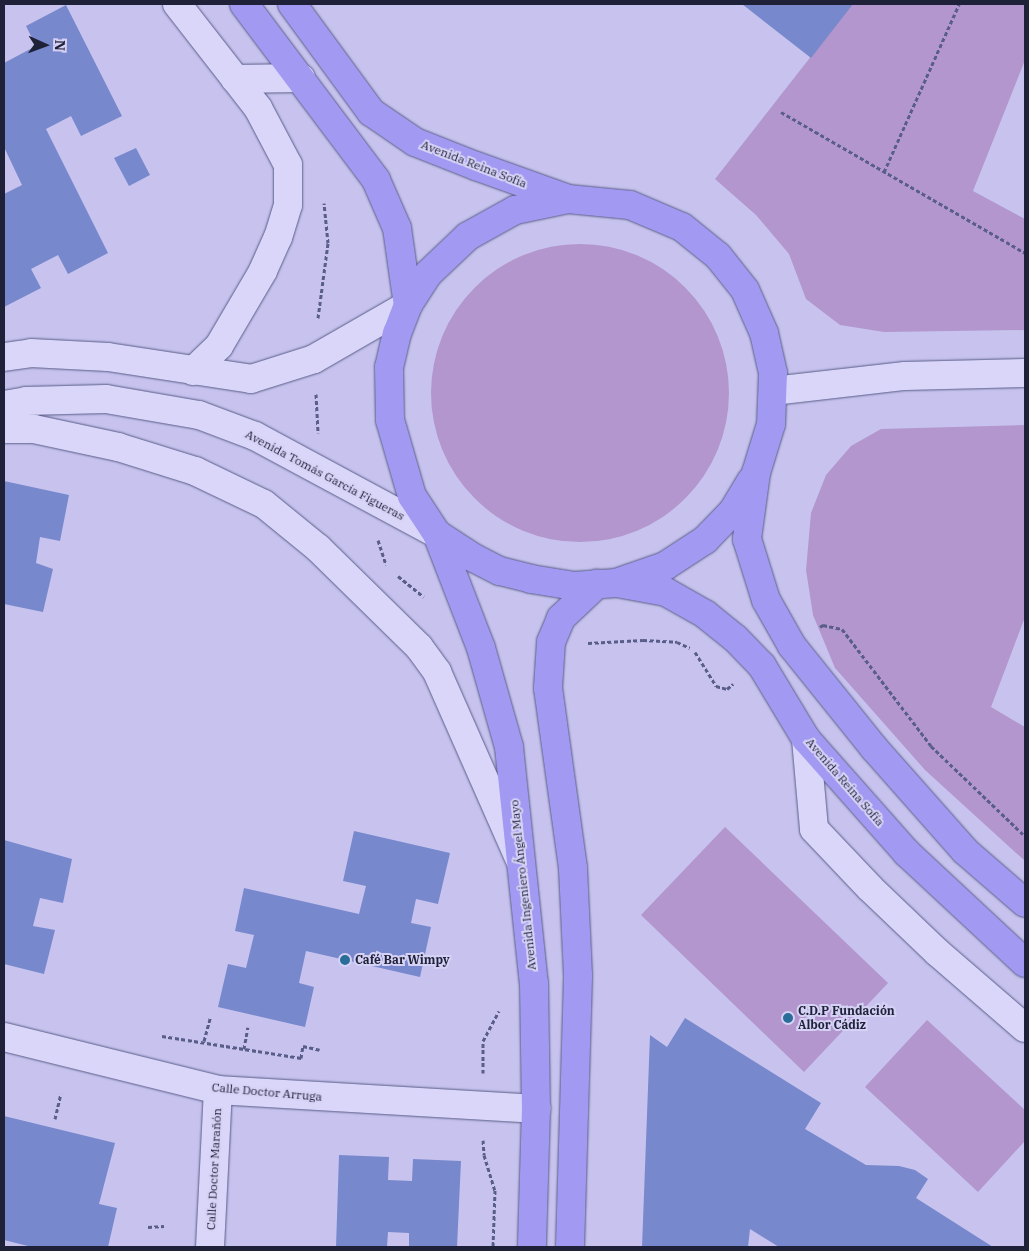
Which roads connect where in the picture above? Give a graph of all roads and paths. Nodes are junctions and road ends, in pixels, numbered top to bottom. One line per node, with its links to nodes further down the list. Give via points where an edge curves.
1 (177, 4): 6 (street)
2 (244, 4): 5 (main road, Avenida Reina Sofía)
3 (292, 4): 9 (main road, Avenida Reina Sofía, via 371,112 415,142)
4 (959, 4): 8 (path)
5 (301, 78): 6 (street); 11 (main road, Avenida Reina Sofía, via 376,180 397,228)
6 (235, 79): 13 (street, via 258,108 288,165 288,205 263,271 219,346)
7 (781, 112): 8 (path)
8 (884, 172): 10 (path)
9 (568, 199): 11 (main road, Avenida Reina Sofía, via 515,210 468,236 428,274); 15 (main road, Avenida Reina Sofía, via 630,205 682,227 718,256 745,290 764,333 773,373)
10 (1025, 253)
11 (408, 305): 13 (street, via 314,359 284,369 251,379); 19 (main road, Avenida Reina Sofía, via 389,368 390,420 412,496)
12 (4, 357): 13 (street, via 31,353 108,357)
13 (193, 371)
14 (1025, 373): 15 (street, via 905,376)
15 (773, 391): 18 (main road, Avenida Reina Sofía, via 771,424)
16 (4, 405): 19 (street, Avenida Tomás García Figueras, via 26,401 106,399 199,415 255,436)
17 (4, 429): 26 (street, via 34,430 118,446 195,470 264,504 318,548 419,647 437,672)
18 (756, 473): 23 (main road, Avenida Reina Sofía, via 733,511 705,540 665,566); 27 (main road, Avenida Reina Sofía, via 747,539 766,600 788,640 874,748 965,851)
19 (437, 534): 23 (main road, Avenida Reina Sofía, via 500,571 574,586); 26 (main road, Avenida Ingeniero Ángel Mayo, via 482,648 509,747)
20 (377, 535): 21 (path)
21 (387, 567)
22 (394, 573): 24 (path)
23 (606, 584): 25 (main road, Avenida Reina Sofía, via 666,592 705,614 762,666); 48 (main road, via 561,618 552,642 548,688 573,868 578,965)
24 (432, 603)
25 (806, 739): 28 (main road, Avenida Reina Sofía, via 907,853); 32 (street, via 814,829 937,952)
26 (522, 864): 41 (main road, Avenida Ingeniero Ángel Mayo, via 534,984)
27 (1025, 903)
28 (1025, 963)
29 (502, 1005): 40 (path, via 484,1041)
30 (210, 1018): 35 (path)
31 (248, 1027): 36 (path)
32 (1025, 1028)
33 (162, 1036): 35 (path)
34 (4, 1037): 38 (street, Calle Doctor Arruga)
35 (204, 1041): 36 (path)
36 (244, 1049): 37 (path, via 301,1058 304,1046)
37 (320, 1050)
38 (218, 1090): 40 (street, Calle Doctor Arruga); 45 (street, Calle Doctor Marañón)
39 (61, 1094): 42 (path)
40 (482, 1106): 41 (street, Calle Doctor Arruga); 46 (path, via 484,1155 495,1190)
41 (536, 1109): 47 (main road, Avenida Ingeniero Ángel Mayo)
42 (54, 1119)
43 (164, 1226): 44 (path)
44 (148, 1227)
45 (210, 1247)
46 (493, 1247)
47 (532, 1247)
48 (570, 1247)

